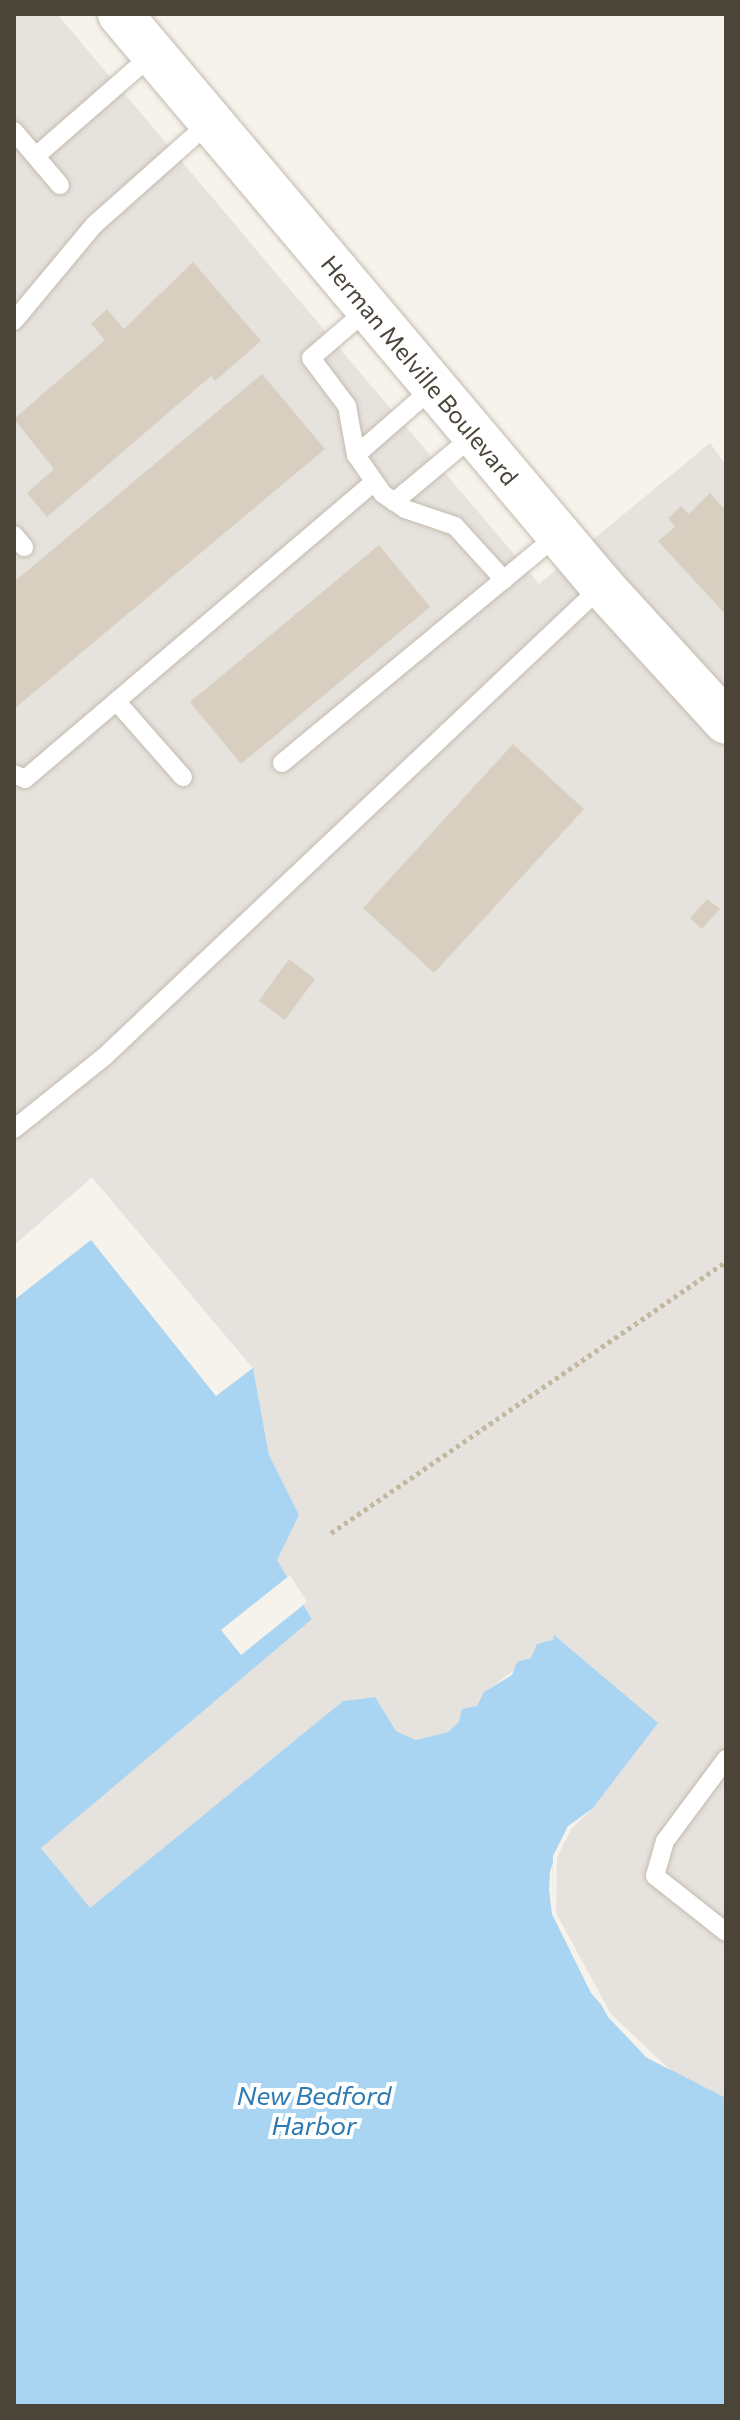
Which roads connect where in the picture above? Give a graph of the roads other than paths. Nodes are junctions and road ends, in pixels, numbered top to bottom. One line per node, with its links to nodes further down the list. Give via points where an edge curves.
1 (120, 14): 2 (street, Herman Melville Boulevard)
2 (153, 54): 3 (street, Herman Melville Boulevard); 5 (lane)
3 (210, 122): 7 (street, Herman Melville Boulevard); 8 (lane, via 104,215)
4 (14, 131): 5 (lane)
5 (36, 156): 6 (lane)
6 (60, 185)
7 (368, 309): 9 (street, Herman Melville Boulevard); 11 (lane, via 311,358 347,406)
8 (14, 321)
9 (434, 387): 10 (street, Herman Melville Boulevard); 11 (lane)
10 (475, 435): 13 (lane); 14 (street, Herman Melville Boulevard)
11 (356, 455): 12 (lane)
12 (373, 483): 13 (lane); 17 (lane)
13 (394, 502): 15 (lane, via 455,526)
14 (559, 534): 15 (lane); 16 (street, Herman Melville Boulevard)
15 (504, 580): 19 (lane)
16 (602, 586): 18 (street, Herman Melville Boulevard); 22 (lane, via 104,1057)
17 (117, 702): 20 (lane, via 25,779); 21 (lane)
18 (726, 722)
19 (282, 763)
20 (14, 774)
21 (183, 777)
22 (14, 1129)
23 (726, 1759): 24 (lane, via 665,1841 655,1876)
24 (726, 1932)

